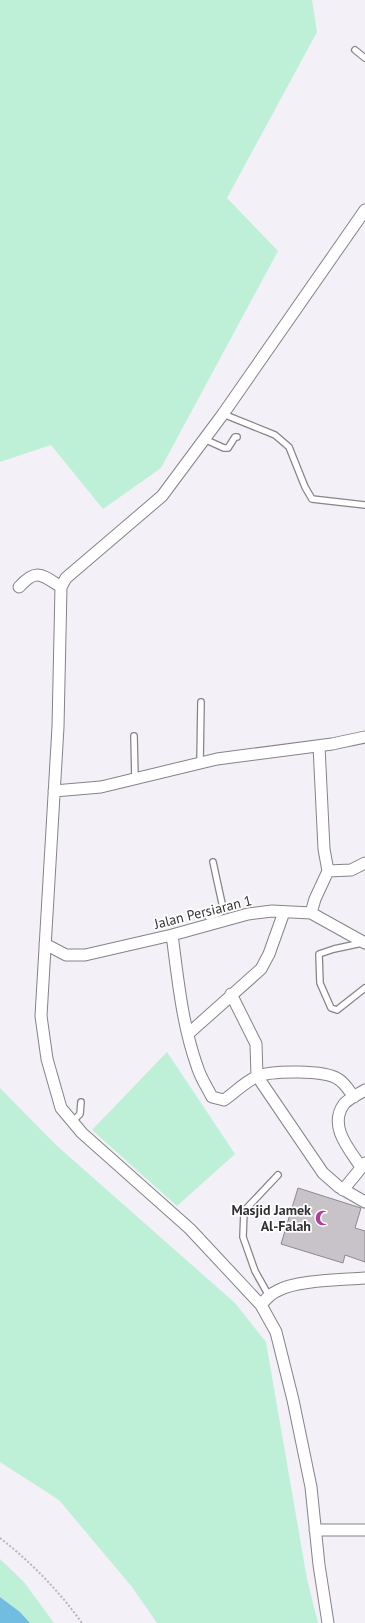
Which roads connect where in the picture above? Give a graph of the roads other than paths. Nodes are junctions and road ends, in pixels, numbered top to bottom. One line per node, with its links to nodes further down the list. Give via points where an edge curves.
1 (355, 50): 2 (lane)
2 (365, 58)
3 (365, 210): 4 (street)
4 (223, 414): 6 (street); 7 (lane, via 275,435 289,447 312,499)
5 (237, 437): 6 (lane, via 228,448)
6 (204, 439): 9 (street, via 162,496 66,578)
7 (365, 505)
8 (19, 587): 9 (street, via 32,574 38,574)
9 (61, 587): 16 (street)
10 (201, 702): 14 (lane)
11 (134, 736): 15 (lane)
12 (365, 737): 13 (street)
13 (319, 746): 14 (street); 19 (street, via 324,849)
14 (200, 763): 15 (street)
15 (135, 780): 16 (street, via 101,787)
16 (54, 791): 25 (street)
17 (213, 862): 22 (lane, via 223,908)
18 (365, 864): 19 (street, via 351,870)
19 (328, 871): 21 (street)
20 (284, 912): 21 (street, Jalan Persiaran 1); 22 (street, Jalan Persiaran 1, via 272,911); 27 (street, via 269,954 261,968)
21 (311, 913): 24 (street, Jalan Persiaran 1)
22 (208, 921): 23 (street, Jalan Persiaran 1)
23 (172, 935): 25 (street, Jalan Persiaran 1, via 85,955 66,955); 28 (street)
24 (364, 943): 26 (lane, via 319,954 320,983 331,1008 337,1010)
25 (45, 944): 33 (street, via 41,1016 47,1059 61,1108)
26 (365, 988)
27 (231, 994): 28 (street); 29 (street, via 256,1044)
28 (188, 1034): 29 (street, via 197,1067 212,1096 224,1100)
29 (257, 1076): 31 (street, via 280,1073 329,1074 340,1080); 36 (street, via 323,1173)
30 (365, 1090): 31 (street)
31 (354, 1097): 34 (street, via 344,1104 338,1131)
32 (81, 1102): 33 (lane, via 80,1114)
33 (72, 1122): 40 (street, via 190,1229)
34 (363, 1165): 36 (street)
35 (278, 1175): 39 (lane, via 244,1211 243,1237 255,1271)
36 (343, 1190): 37 (street)
37 (365, 1202)
38 (365, 1278): 39 (street, via 295,1285 278,1290)
39 (269, 1296): 40 (street)
40 (261, 1305): 41 (street, via 276,1332 293,1400 311,1487)
41 (316, 1530): 42 (street); 43 (street)
42 (365, 1530)
43 (328, 1623)

